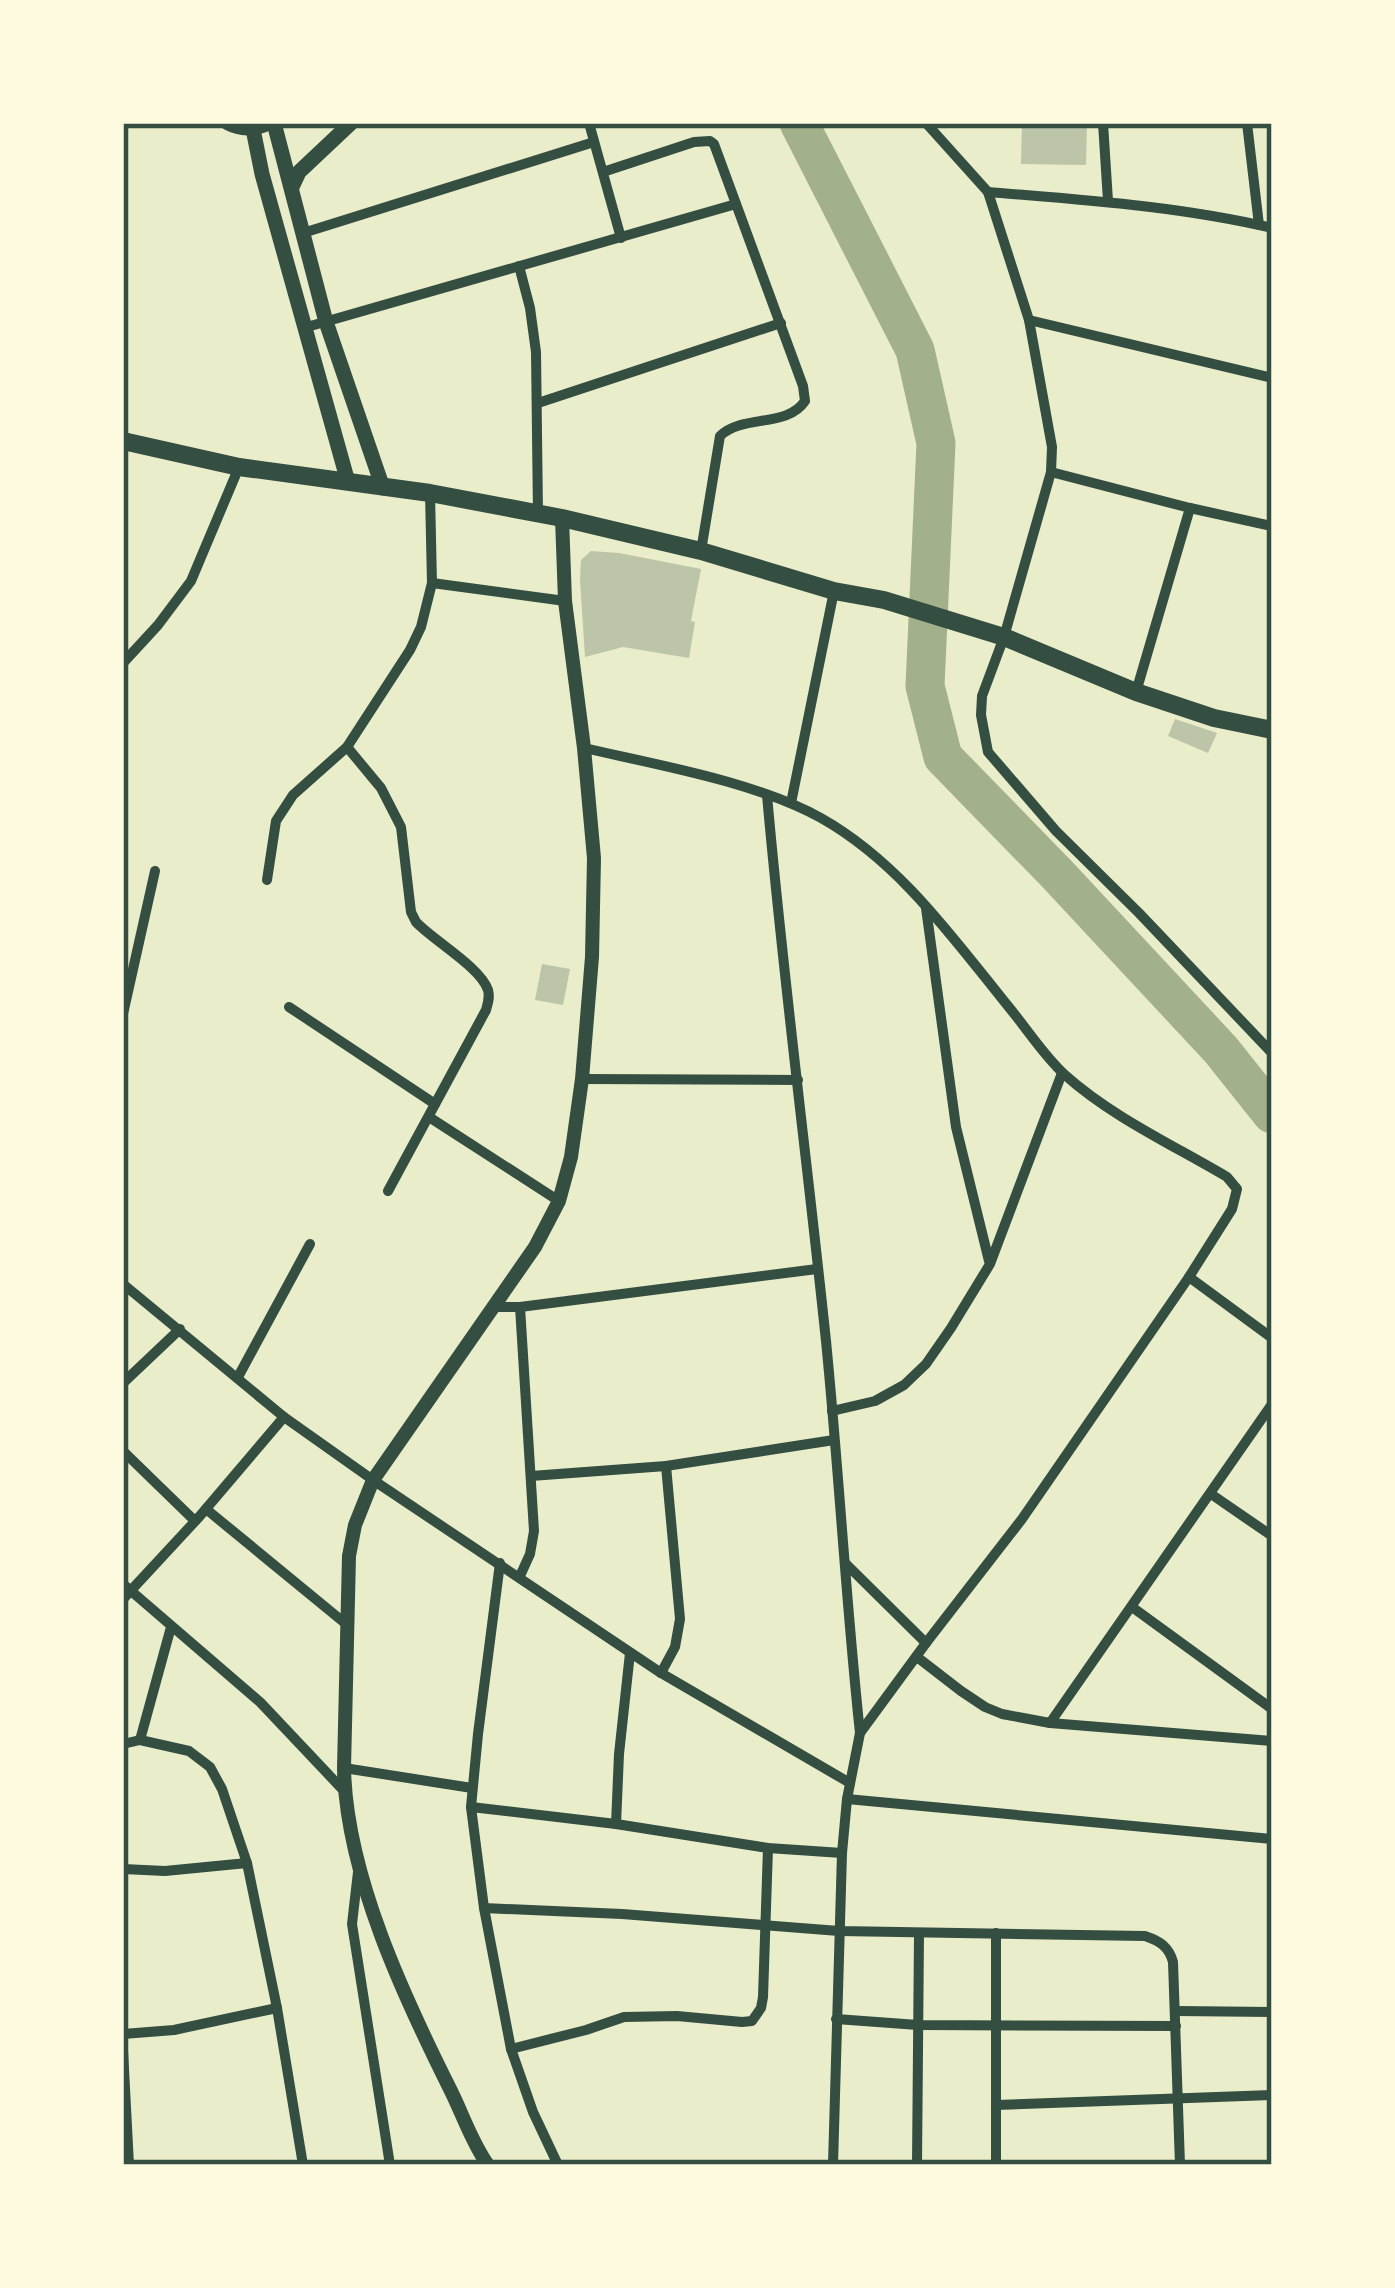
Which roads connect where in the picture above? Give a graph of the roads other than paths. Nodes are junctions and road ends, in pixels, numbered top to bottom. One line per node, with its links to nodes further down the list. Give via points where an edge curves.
1 (228, 123): 7 (main road)
2 (351, 123): 10 (main road)
3 (589, 123): 8 (street)
4 (926, 123): 11 (street)
5 (1103, 123): 12 (street)
6 (1247, 123): 14 (street)
7 (265, 125): 10 (main road); 21 (main road, via 262,174)
8 (594, 142): 9 (street); 15 (street)
9 (603, 172): 13 (street, via 710,141); 16 (street)
10 (292, 187): 15 (main road)
11 (988, 192): 12 (street); 18 (street)
12 (1108, 201): 14 (street)
13 (736, 204): 16 (street); 20 (street)
14 (1266, 226)
15 (304, 233): 19 (main road)
16 (621, 238): 17 (street)
17 (519, 266): 19 (street); 23 (street, via 534,329)
18 (1029, 320): 22 (street); 26 (street)
19 (326, 322): 21 (street); 28 (main road)
20 (782, 323): 23 (street); 34 (street, via 805,401 796,412 720,436)
21 (307, 327): 27 (main road)
22 (1272, 378)
23 (538, 403): 31 (street)
24 (123, 441): 25 (highway)
25 (239, 467): 27 (highway); 39 (street, via 191,581)
26 (1051, 472): 30 (street); 38 (street)
27 (348, 482): 28 (highway)
28 (383, 488): 29 (highway)
29 (430, 493): 31 (highway); 35 (street)
30 (1190, 508): 33 (street); 40 (street)
31 (538, 514): 32 (highway)
32 (562, 518): 34 (highway); 37 (street)
33 (1272, 526)
34 (701, 551): 36 (highway)
35 (432, 583): 37 (street); 42 (street, via 410,650)
36 (834, 591): 38 (highway); 45 (street)
37 (565, 602): 43 (street)
38 (1004, 637): 40 (highway); 51 (street, via 982,696 988,752)
39 (123, 663)
40 (1136, 692): 41 (highway)
41 (1272, 730)
42 (347, 747): 47 (street, via 279,814); 55 (street, via 401,827 416,922 487,989 486,1010)
43 (584, 748): 44 (street); 53 (street, via 594,858)
44 (767, 795): 45 (street); 54 (street)
45 (791, 803): 48 (street, via 874,854)
46 (155, 871): 50 (street)
47 (267, 880)
48 (926, 904): 52 (street); 60 (street, via 956,1127)
49 (289, 1007): 55 (street)
50 (123, 1014)
51 (1272, 1053)
52 (1063, 1073): 60 (street); 62 (street, via 1234,1184 1232,1209)
53 (582, 1078): 54 (street); 58 (street)
54 (797, 1080): 61 (street)
55 (435, 1104): 56 (street)
56 (429, 1117): 57 (street); 58 (street)
57 (388, 1192)
58 (559, 1201): 64 (street)
59 (310, 1244): 68 (street)
60 (990, 1264): 71 (street, via 904,1385)
61 (818, 1269): 65 (street); 71 (street)
62 (1189, 1277): 67 (street); 89 (street)
63 (123, 1284): 66 (street)
64 (493, 1307): 65 (street); 77 (street)
65 (520, 1307): 76 (street)
66 (180, 1329): 68 (street); 69 (street)
67 (1272, 1338)
68 (238, 1377): 72 (street)
69 (123, 1384)
70 (1272, 1404): 78 (street)
71 (832, 1411): 73 (street)
72 (284, 1417): 77 (street); 79 (street)
73 (834, 1440): 75 (street); 83 (street)
74 (123, 1450): 80 (street)
75 (666, 1466): 76 (street); 92 (street, via 680,1619)
76 (531, 1476): 84 (street, via 533,1542)
77 (374, 1480): 82 (street); 87 (street, via 349,1556)
78 (1210, 1494): 81 (street); 86 (street)
79 (206, 1509): 80 (street); 87 (street)
80 (195, 1521): 85 (street)
81 (1272, 1536)
82 (500, 1563): 84 (street); 101 (street)
83 (845, 1563): 89 (street); 95 (street)
84 (520, 1576): 90 (street)
85 (125, 1591): 88 (street)
86 (1132, 1607): 93 (street); 94 (street)
87 (346, 1624): 99 (street)
88 (172, 1627): 96 (street); 102 (street, via 260,1702)
89 (926, 1643): 91 (street)
90 (630, 1653): 92 (street); 105 (street)
91 (917, 1657): 94 (street, via 985,1707); 95 (street)
92 (661, 1672): 100 (street)
93 (1272, 1708)
94 (1050, 1723): 97 (street)
95 (860, 1733): 100 (street)
96 (140, 1740): 98 (street); 109 (street, via 189,1751 210,1767)
97 (1272, 1741)
98 (123, 1744)
99 (344, 1768): 101 (street); 102 (street)
100 (850, 1783): 103 (street)
101 (472, 1788): 104 (street)
102 (345, 1792): 110 (street)
103 (847, 1799): 106 (street); 108 (street)
104 (471, 1807): 105 (street); 112 (street)
105 (616, 1824): 107 (street)
106 (1272, 1839)
107 (768, 1848): 108 (street); 113 (street)
108 (842, 1853): 114 (street)
109 (247, 1863): 111 (street); 117 (street)
110 (359, 1866): 132 (street, via 352,1924); 133 (street, via 412,2012)
111 (123, 1869)
112 (484, 1908): 113 (street); 125 (street)
113 (765, 1927): 114 (street); 125 (street, via 763,1997 752,2021 624,2017)
114 (839, 1931): 116 (street); 120 (street)
115 (996, 1933): 116 (street); 118 (street, via 1155,1939 1170,1952); 122 (street)
116 (919, 1934): 121 (street)
117 (278, 2008): 124 (street); 131 (street)
118 (1176, 2011): 119 (street); 123 (street)
119 (1272, 2012)
120 (836, 2019): 121 (street); 135 (street)
121 (918, 2025): 122 (street); 136 (street)
122 (995, 2025): 123 (street); 129 (street)
123 (1176, 2026): 128 (street)
124 (123, 2034)
125 (512, 2049): 134 (street)
126 (123, 2050): 130 (street)
127 (1272, 2095): 128 (street)
128 (1179, 2097): 129 (street); 138 (street)
129 (996, 2105): 137 (street)
130 (129, 2165)
131 (303, 2165)
132 (390, 2165)
133 (488, 2165)
134 (558, 2165)
135 (832, 2165)
136 (917, 2165)
137 (997, 2165)
138 (1180, 2165)

